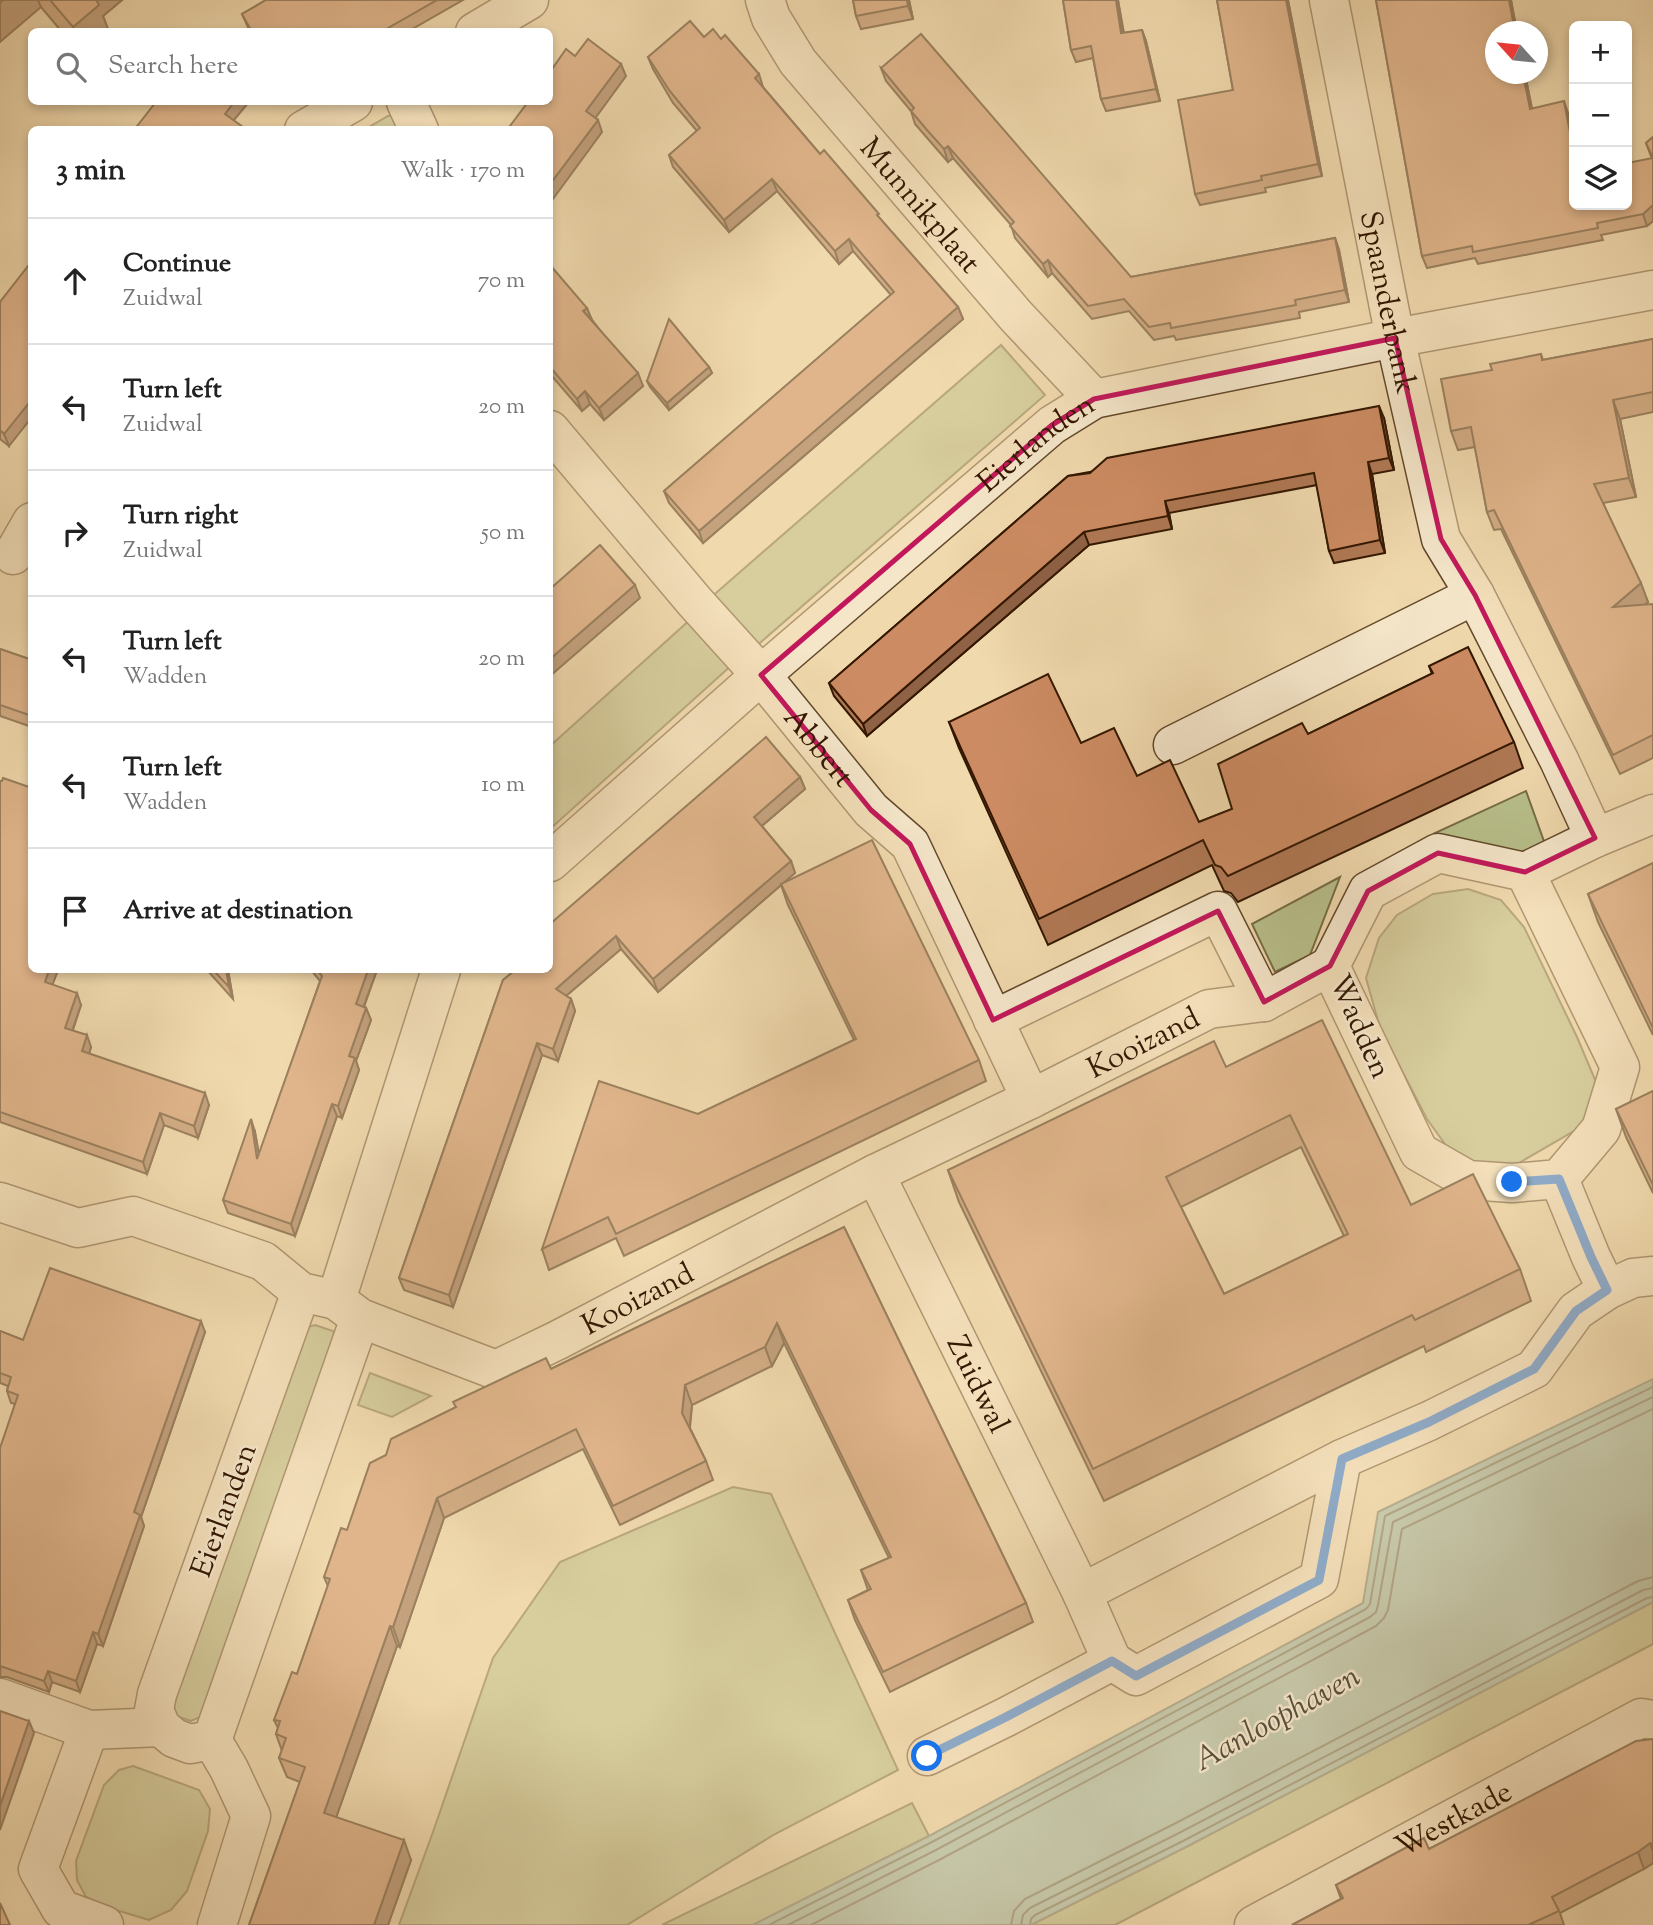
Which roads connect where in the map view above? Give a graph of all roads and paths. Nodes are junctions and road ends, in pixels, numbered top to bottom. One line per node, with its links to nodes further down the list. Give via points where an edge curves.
1 (529, 0): 4 (street)
2 (765, 0): 11 (street, Munnikplaat, via 798,62 1016,316)
3 (1329, 0): 10 (street, Spaanderbank)
4 (482, 28)
5 (348, 105): 7 (street)
6 (407, 105): 8 (street)
7 (311, 126)
8 (417, 126)
9 (1653, 289): 10 (street, Eierlanden)
10 (1395, 338): 11 (street, Eierlanden); 15 (street, Spaanderbank, via 1441,539)
11 (1094, 399): 16 (street, Eierlanden, via 1052,425)
12 (553, 434): 16 (street, Abbert)
13 (28, 530): 14 (street)
14 (15, 556)
15 (1475, 595): 17 (street); 19 (street, Spaanderbank)
16 (761, 675): 20 (street, Eierlanden); 25 (street, Abbert, via 872,810 911,844)
17 (1173, 745)
18 (1653, 814): 19 (street)
19 (1595, 838): 21 (street)
20 (553, 859)
21 (1525, 872): 22 (street, Wadden, via 1438,853 1368,891); 28 (street, via 1620,1068 1601,1129)
22 (1331, 966): 24 (street, Kooizand); 28 (street, Wadden, via 1419,1152 1468,1180)
23 (440, 973): 32 (street, Eierlanden)
24 (1264, 1002): 25 (street, via 1218,911); 26 (street, Kooizand, via 1209,1009)
25 (993, 1020): 26 (street, Abbert)
26 (1031, 1099): 27 (street, Kooizand)
27 (876, 1174): 32 (street, Kooizand, via 496,1370); 34 (street, Zuidwal)
28 (1559, 1179): 31 (street)
29 (0, 1202): 32 (street, Kooizand, via 78,1228 133,1216 263,1261)
30 (1653, 1276): 31 (street, via 1633,1278)
31 (1607, 1290): 33 (street, via 1576,1311 1534,1369)
32 (332, 1303): 38 (street, Eierlanden, via 158,1694 153,1710); 40 (street, Eierlanden)
33 (1342, 1459): 34 (street); 35 (street, via 1319,1580 1136,1676)
34 (1082, 1593): 35 (street, Zuidwal)
35 (1112, 1661): 41 (street)
36 (0, 1699): 39 (street)
37 (1653, 1720): 42 (street, Westkade, via 1640,1718)
38 (161, 1727): 39 (street); 40 (street, via 190,1744)
39 (89, 1730): 43 (street, via 38,1869 61,1909)
40 (212, 1740): 44 (street, via 251,1816)
41 (927, 1756)
42 (1297, 1915): 45 (street, Westkade)
43 (104, 1925)
44 (217, 1925)
45 (1254, 1925)

